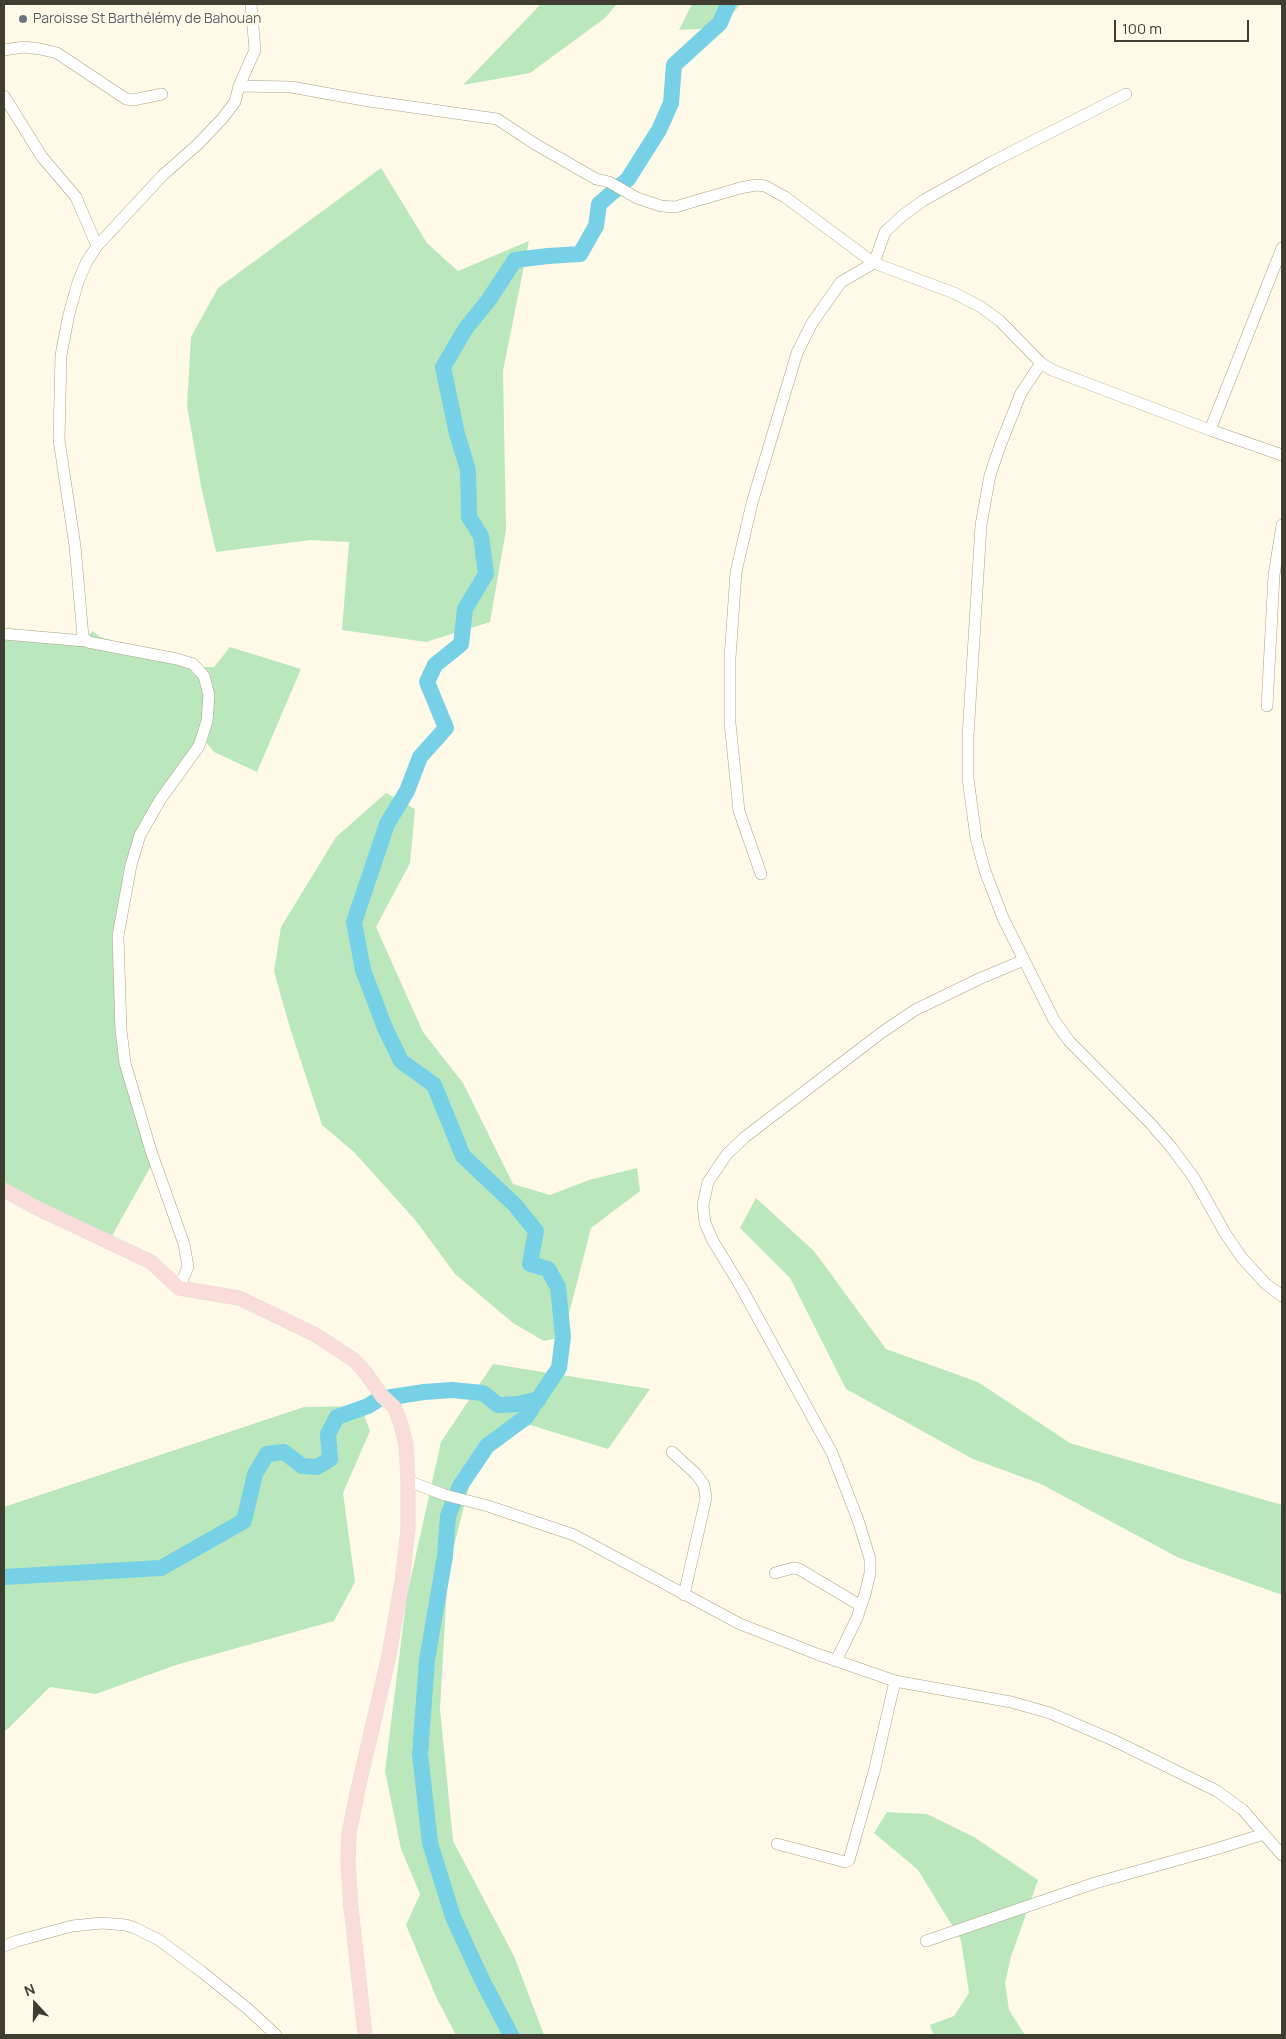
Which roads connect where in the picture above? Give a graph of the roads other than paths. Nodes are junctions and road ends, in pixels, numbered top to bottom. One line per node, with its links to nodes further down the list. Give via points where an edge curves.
1 (251, 4): 3 (street, via 256,50)
2 (4, 50): 4 (street, via 40,48 57,53 126,99)
3 (239, 86): 7 (street, via 235,102 222,119 163,175); 9 (street, via 291,87 488,116 596,179 668,208 740,188 765,186 785,197)
4 (162, 94)
5 (1126, 94): 9 (street, via 924,200 885,232)
6 (4, 96): 7 (street, via 42,157 76,197)
7 (97, 246): 15 (street, via 78,282 60,355 59,440 75,546 82,637)
8 (1282, 248): 11 (street)
9 (874, 263): 10 (street, via 954,293 981,307 1000,320); 17 (street, via 841,282 812,323 797,353 752,503 736,572 730,658 732,748 739,811)
10 (1041, 363): 11 (street); 18 (street, via 1021,392 986,493 981,525 968,736 968,778 976,838 1000,910)
11 (1210, 430): 12 (street)
12 (1282, 455)
13 (1282, 525): 16 (street, via 1274,575)
14 (4, 634): 15 (street)
15 (85, 640): 20 (street, via 193,664 204,676 209,695 207,721 199,746 160,800 140,835 118,936 121,1030 126,1063 151,1150 184,1244 188,1267)
16 (1267, 706)
17 (761, 874)
18 (1024, 960): 21 (street, via 1054,1020 1069,1041 1171,1147 1194,1178 1242,1258); 26 (street, via 916,1010 881,1033 745,1137 708,1182 703,1205 705,1223 832,1453 858,1520 870,1558 870,1573)
19 (4, 1190): 20 (main road, via 152,1262)
20 (178, 1288): 23 (main road, via 239,1298 314,1334 354,1360 394,1407 406,1444)
21 (1282, 1296)
22 (672, 1452): 25 (street, via 696,1474 704,1485 706,1498)
23 (408, 1481): 25 (street, via 445,1496 488,1506 574,1535); 35 (main road, via 408,1529 402,1582 349,1834 351,1907)
24 (775, 1573): 26 (street, via 799,1569)
25 (684, 1594): 27 (street, via 740,1624)
26 (861, 1606): 27 (street)
27 (836, 1661): 28 (street)
28 (895, 1681): 29 (street, via 1011,1702 1050,1713 1205,1784 1243,1810); 30 (street, via 850,1860 838,1860)
29 (1264, 1834): 31 (street); 32 (street, via 1096,1883)
30 (777, 1844)
31 (1282, 1855)
32 (926, 1941)
33 (4, 1946): 34 (street, via 72,1926 115,1923 135,1928 159,1940 202,1972)
34 (276, 2035)
35 (365, 2035)

